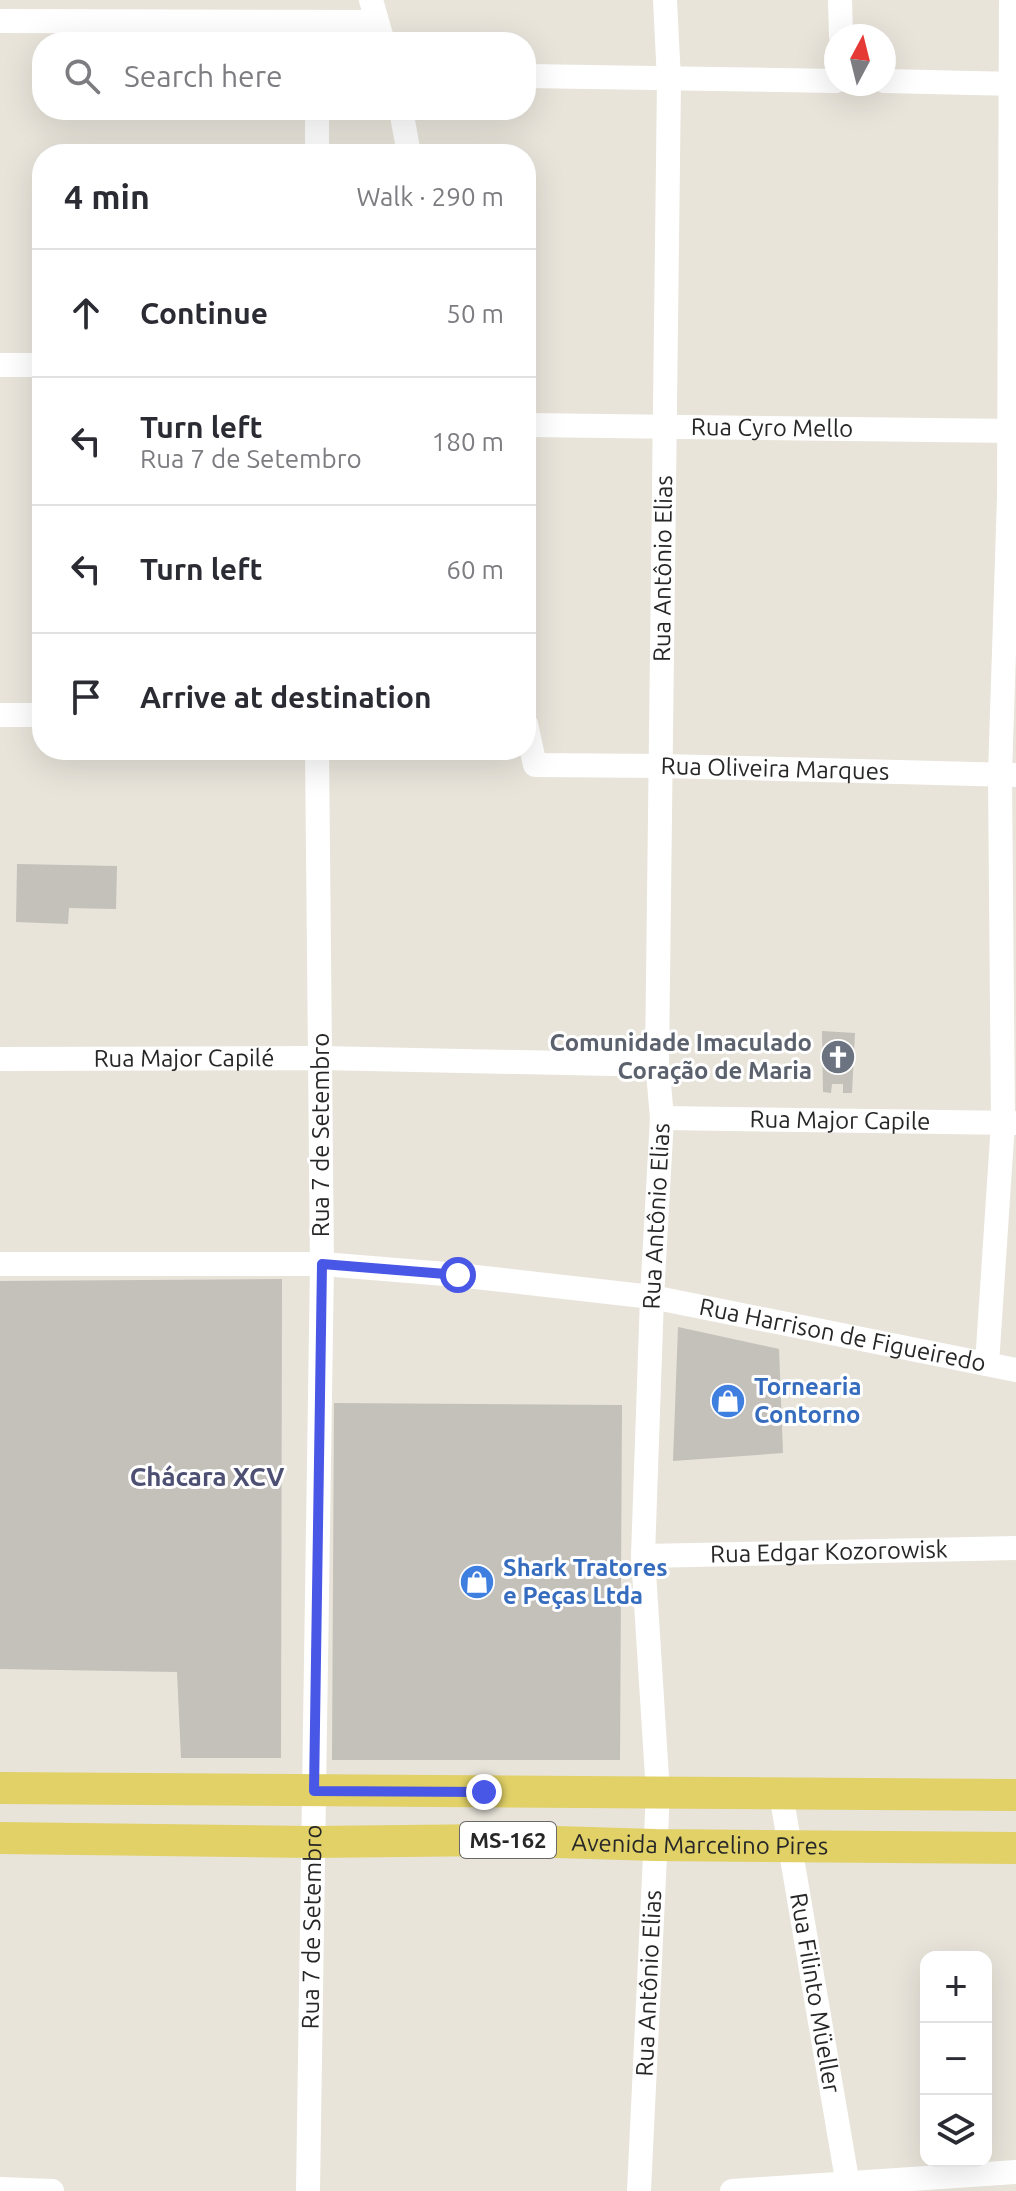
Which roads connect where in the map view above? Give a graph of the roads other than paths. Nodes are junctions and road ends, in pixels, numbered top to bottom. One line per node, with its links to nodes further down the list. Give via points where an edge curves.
1 (665, 0): 10 (street, Rua Antônio Elias)
2 (840, 0): 6 (street)
3 (1011, 0): 13 (street)
4 (0, 21): 7 (street)
5 (377, 21): 8 (street)
6 (841, 24)
7 (292, 32)
8 (323, 32)
9 (536, 76): 10 (street)
10 (669, 80): 11 (street); 21 (street, Rua Antônio Elias)
11 (824, 81)
12 (896, 81): 13 (street)
13 (1014, 84): 22 (street)
14 (317, 120): 16 (street)
15 (403, 120): 17 (street)
16 (317, 144)
17 (407, 144)
18 (0, 365): 19 (street)
19 (32, 365)
20 (536, 425): 21 (street, Rua Cyro Mello)
21 (665, 428): 22 (street, Rua Cyro Mello); 27 (street, Rua Antônio Elias)
22 (1013, 431): 28 (street)
23 (0, 715): 24 (street)
24 (32, 715)
25 (317, 760): 29 (street, Rua 7 de Setembro)
26 (534, 760): 27 (street, Rua Oliveira Marques, via 535,765)
27 (662, 766): 28 (street, Rua Oliveira Marques); 31 (street, Rua Antônio Elias)
28 (1008, 775): 33 (street)
29 (321, 1058): 30 (street, Rua Major Capilé); 31 (street, Rua Major Capilé); 35 (street, Rua 7 de Setembro)
30 (0, 1059)
31 (657, 1061): 32 (street, Rua Antônio Elias)
32 (662, 1118): 33 (street, Rua Major Capile); 36 (street, Rua Antônio Elias)
33 (1009, 1123): 37 (street)
34 (0, 1264): 35 (street, Rua Harrison de Figueiredo)
35 (322, 1264): 36 (street, Rua Harrison de Figueiredo); 42 (street, Rua 7 de Setembro)
36 (652, 1297): 37 (street, Rua Harrison de Figueiredo); 40 (street, Rua Antônio Elias)
37 (987, 1364): 38 (street, Rua Harrison de Figueiredo)
38 (1016, 1370)
39 (1016, 1548): 40 (street, Rua Edgar Kozorowisk)
40 (643, 1556): 43 (street, Rua Antônio Elias)
41 (0, 1788): 42 (main road, Avenida Marcelino Pires / MS-162)
42 (314, 1791): 43 (main road, Avenida Marcelino Pires / MS-162); 47 (street, Rua 7 de Setembro)
43 (658, 1793): 44 (main road, Avenida Marcelino Pires / MS-162); 48 (street, Rua Antônio Elias)
44 (781, 1794): 45 (main road, Avenida Marcelino Pires / MS-162); 49 (street, Rua Filinto Müeller)
45 (1016, 1795)
46 (0, 1838): 47 (main road, Avenida Marcelino Pires / MS-162)
47 (312, 1842): 48 (main road, Avenida Marcelino Pires / MS-162); 55 (street, Rua 7 de Setembro)
48 (655, 1845): 49 (main road, Avenida Marcelino Pires / MS-162); 56 (street, Rua Antônio Elias)
49 (791, 1846): 50 (main road, Avenida Marcelino Pires / MS-162); 52 (street, Rua Filinto Müeller)
50 (1016, 1848)
51 (1016, 2172): 52 (street)
52 (848, 2188): 57 (street)
53 (0, 2189): 54 (street)
54 (52, 2191)
55 (308, 2191)
56 (639, 2191)
57 (732, 2191)

